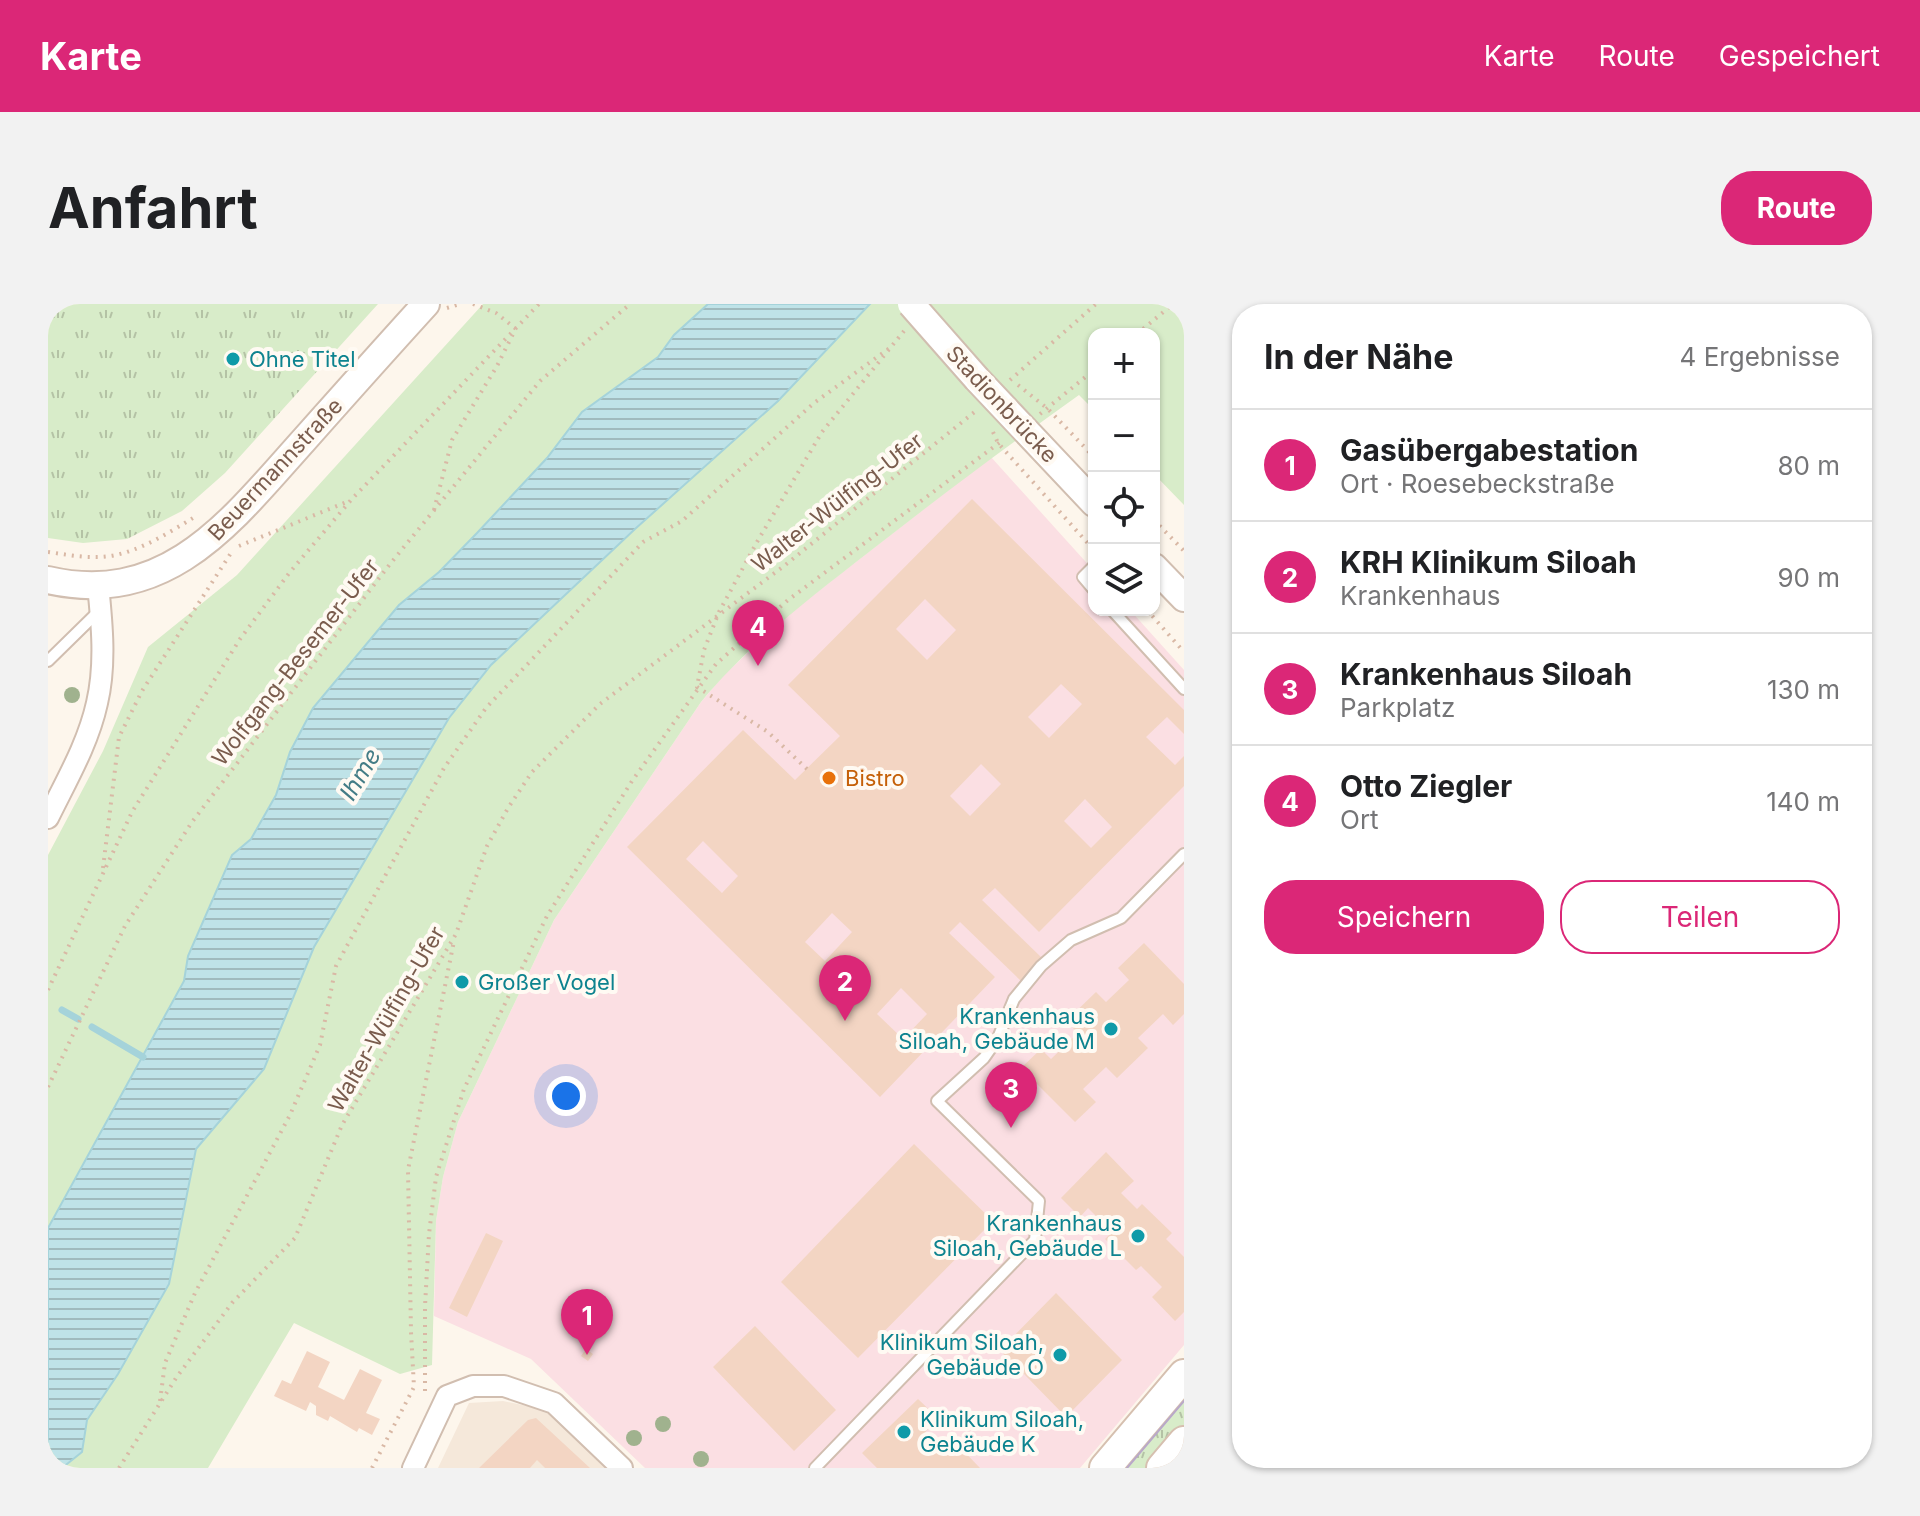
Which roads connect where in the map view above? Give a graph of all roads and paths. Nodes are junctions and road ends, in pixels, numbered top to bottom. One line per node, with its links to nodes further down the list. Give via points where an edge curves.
1 (460, 304): 8 (path)
2 (473, 304): 10 (path)
3 (539, 304): 10 (path)
4 (630, 304): 21 (path, Wolfgang-Besemer-Ufer, via 540,381)
5 (911, 304): 16 (street, Stadionbrücke, bridge)
6 (1096, 304): 13 (path)
7 (1173, 304): 9 (path)
8 (436, 306): 28 (street, Beuermannstraße, via 228,525 188,556 121,582)
9 (1144, 328)
10 (516, 329): 19 (path); 21 (path, via 452,440)
11 (1003, 370): 13 (path)
12 (1088, 375): 14 (path)
13 (1012, 379): 14 (path)
14 (1048, 409): 16 (path); 17 (path)
15 (977, 410): 30 (path, Walter-Wülfing-Ufer)
16 (1021, 427): 18 (street, Stadionbrücke)
17 (1088, 451)
18 (1088, 497)
19 (351, 500): 40 (path, via 240,639 132,812); 40 (path, via 234,548 142,691 119,737)
20 (203, 509): 25 (path, via 158,539 121,553 95,557)
21 (434, 513): 43 (path, Wolfgang-Besemer-Ufer, via 192,822 125,926)
22 (1160, 526): 24 (path)
23 (1089, 544): 35 (path, via 998,443 788,600)
24 (1184, 551)
25 (48, 552)
26 (1160, 573): 29 (street)
27 (48, 580): 28 (street, Beuermannstraße)
28 (99, 597): 34 (lane); 38 (street, via 98,702)
29 (1184, 598)
30 (719, 612): 35 (path); 41 (path, Walter-Wülfing-Ufer, via 600,704 532,772 487,846); 46 (path, via 822,432 891,347 814,403 682,521 643,542 486,708 444,768 336,966 320,1045 290,1115 195,1293 165,1363)
31 (1117, 616): 36 (lane)
32 (1152, 616): 33 (path)
33 (1184, 652)
34 (48, 661)
35 (697, 687): 37 (path, via 768,732); 45 (path, via 547,916 464,1089 436,1177 425,1306)
36 (1184, 689)
37 (807, 769)
38 (48, 818)
39 (1184, 854): 52 (lane, via 1121,918 1071,940 1041,966 1014,999 984,1058 937,1101 1039,1201 1035,1240)
40 (103, 874): 42 (path)
41 (456, 934): 46 (path, Walter-Wülfing-Ufer, via 342,1125 295,1238 232,1303); 49 (path, via 408,1170 414,1387)
42 (48, 990)
43 (48, 1087)
44 (1184, 1375): 53 (main road)
45 (425, 1391)
46 (159, 1405): 48 (path, Walter-Wülfing-Ufer)
47 (1184, 1442): 54 (main road)
48 (119, 1468)
49 (372, 1468)
50 (413, 1468): 51 (street, via 447,1396 473,1386 504,1386 554,1403)
51 (622, 1468)
52 (815, 1468)
53 (1105, 1468)
54 (1162, 1468)

